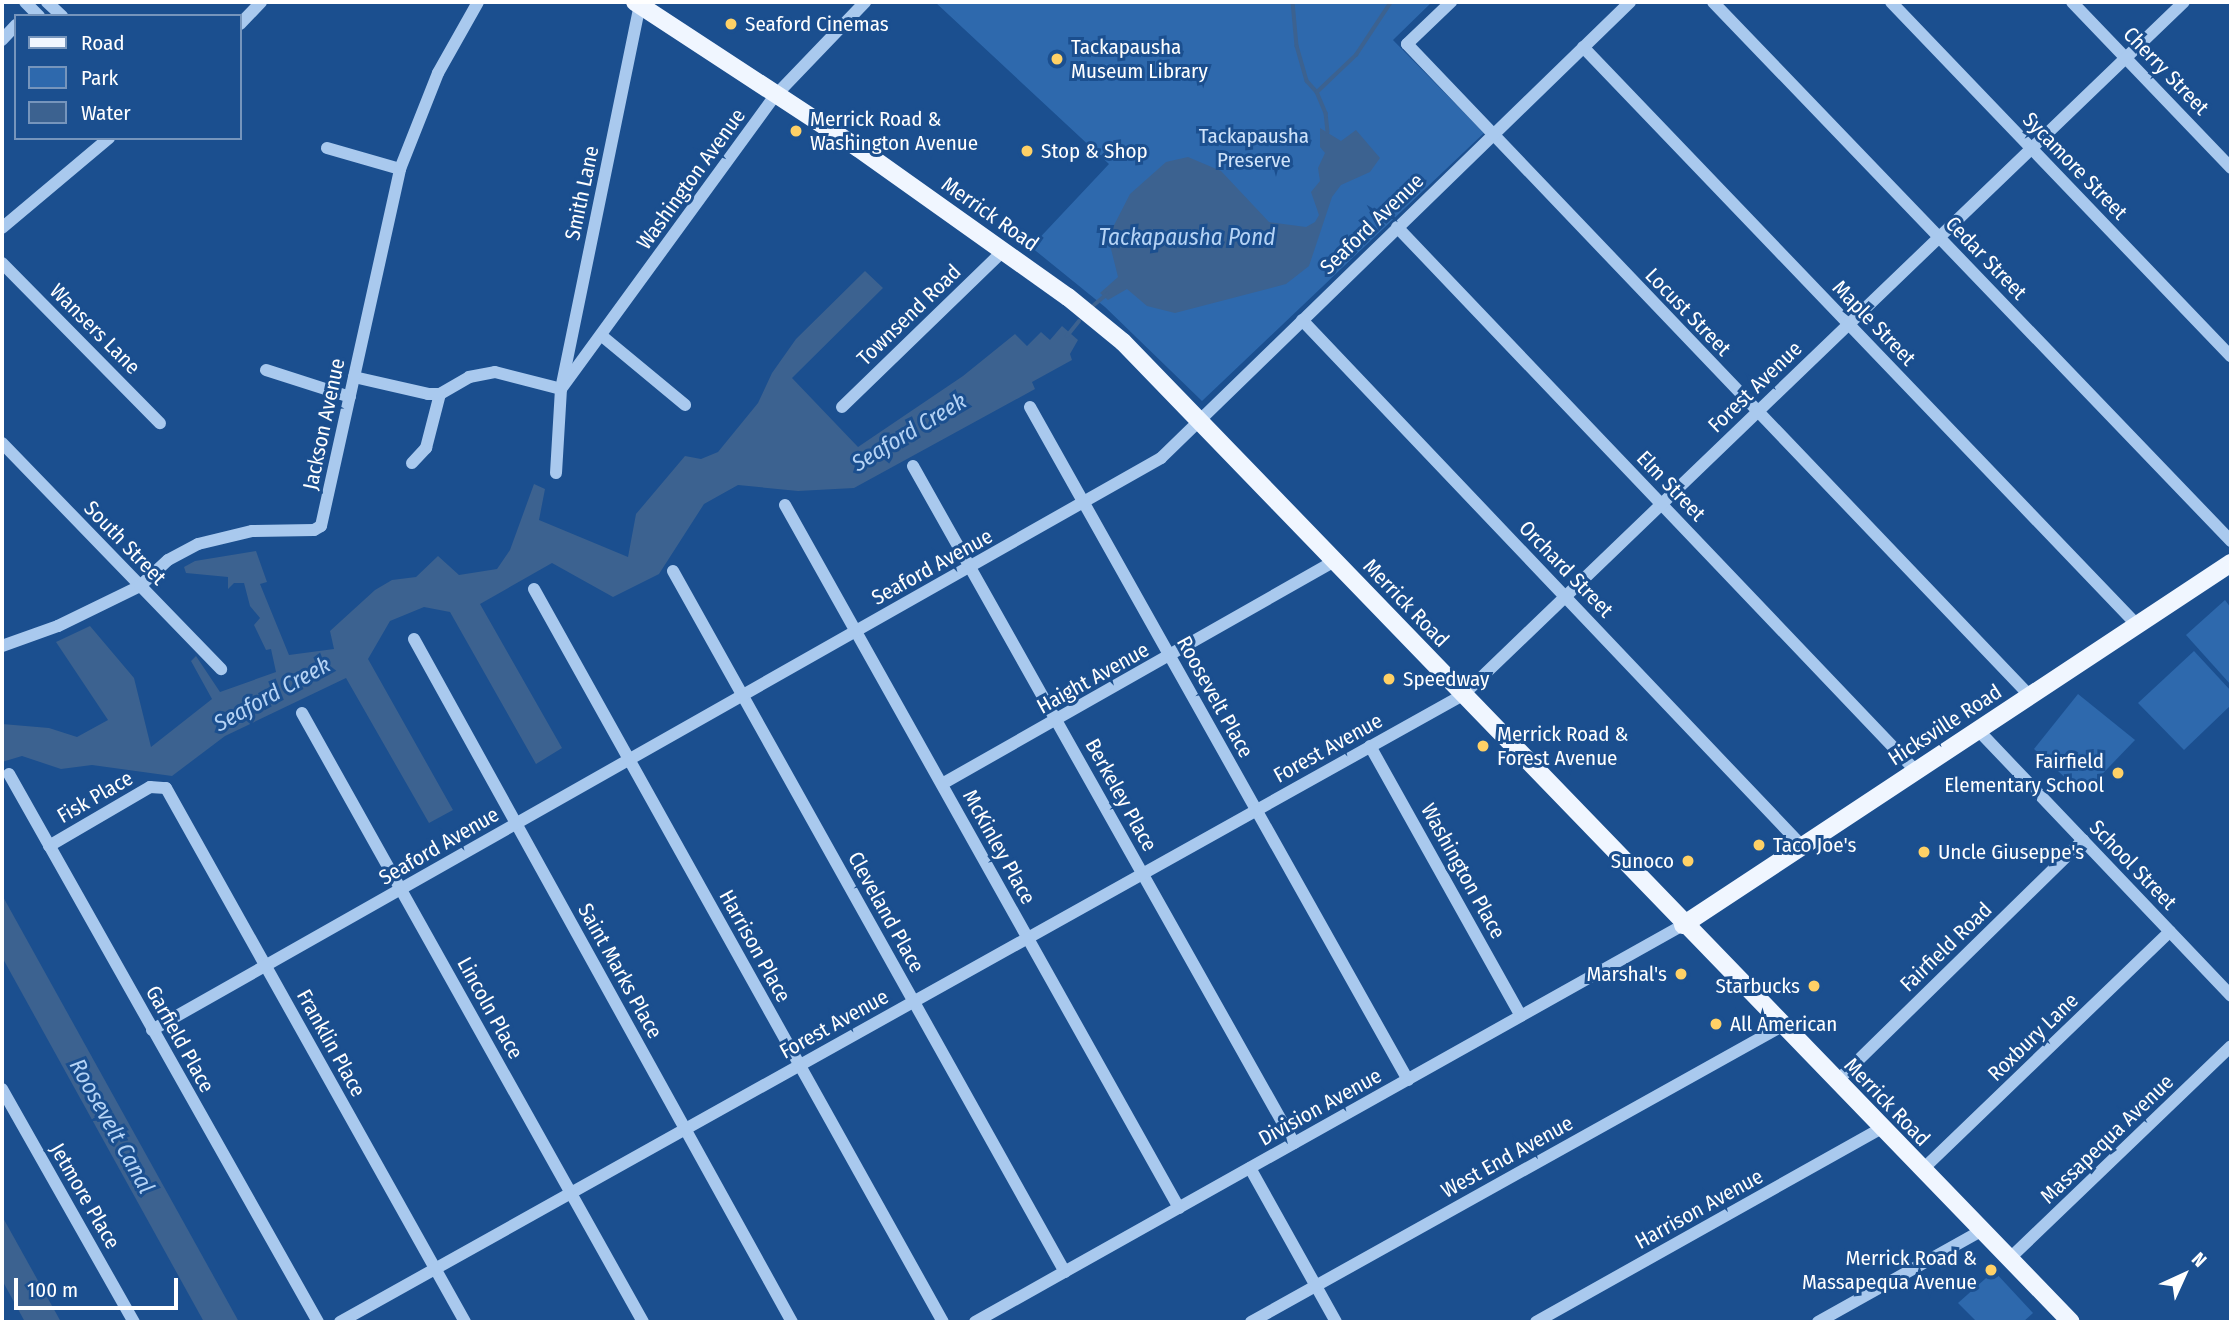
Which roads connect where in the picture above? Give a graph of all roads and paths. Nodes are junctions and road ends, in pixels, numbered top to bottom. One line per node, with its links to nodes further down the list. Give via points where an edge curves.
1 (47, 2): 12 (street)
2 (261, 2): 13 (street)
3 (478, 2): 24 (street, Jackson Avenue, via 438,73)
4 (865, 2): 18 (street, Washington Avenue)
5 (1451, 2): 19 (street, Locust Street, via 1407,44)
6 (1630, 2): 16 (street, Seaford Avenue)
7 (1713, 2): 27 (street, Cedar Street)
8 (1891, 2): 22 (street, Sycamore Street)
9 (2072, 2): 17 (street, Cherry Street)
10 (2184, 2): 17 (street, Forest Avenue)
11 (638, 4): 18 (main road, Merrick Road); 36 (street, Smith Lane)
12 (60, 14)
13 (242, 22)
14 (14, 27): 15 (street)
15 (2, 40)
16 (1583, 47): 19 (street, Seaford Avenue); 31 (street, Maple Street)
17 (2126, 57): 22 (street, Forest Avenue); 23 (street, Cherry Street)
18 (774, 97): 28 (main road, Merrick Road, via 858,148); 32 (street, Washington Avenue)
19 (1492, 135): 25 (street, Seaford Avenue); 42 (street, Locust Street)
20 (107, 140): 26 (street)
21 (327, 148): 24 (street)
22 (2031, 148): 27 (street, Forest Avenue); 33 (street, Sycamore Street)
23 (2231, 168)
24 (400, 169): 35 (street, Jackson Avenue)
25 (1397, 227): 30 (street, Seaford Avenue); 50 (street, Elm Street)
26 (2, 228)
27 (1939, 237): 31 (street, Forest Avenue); 52 (street, Cedar Street)
28 (1003, 251): 40 (street, Townsend Road); 43 (main road, Merrick Road, via 1123,342)
29 (2, 263): 44 (street, Wansers Lane)
30 (1302, 320): 43 (street, Seaford Avenue); 59 (street, Orchard Street)
31 (1848, 324): 42 (street, Forest Avenue); 60 (street, Maple Street)
32 (602, 336): 36 (street, Washington Avenue); 39 (street)
33 (2231, 356)
34 (267, 370): 38 (street)
35 (354, 377): 37 (street); 38 (street, Jackson Avenue)
36 (561, 389): 37 (street, via 495,373 469,377); 48 (street, Smith Lane)
37 (440, 394): 46 (street, via 426,448)
38 (349, 397): 57 (street, Jackson Avenue, via 318,529 252,531 198,544 168,560)
39 (685, 405)
40 (842, 407)
41 (1030, 407): 49 (street, Roosevelt Place)
42 (1757, 411): 50 (street, Forest Avenue); 68 (street, Locust Street)
43 (1199, 420): 49 (street, Seaford Avenue, via 1161,458); 53 (main road, Merrick Road)
44 (160, 423)
45 (2, 443): 57 (street, South Street)
46 (412, 463)
47 (913, 466): 54 (street, Berkeley Place)
48 (556, 473)
49 (1084, 503): 54 (street, Seaford Avenue); 64 (street, Roosevelt Place)
50 (1661, 504): 59 (street, Forest Avenue); 74 (street, Elm Street)
51 (785, 505): 61 (street, McKinley Place)
52 (2231, 541)
53 (1334, 561): 64 (street, Haight Avenue); 66 (main road, Merrick Road)
54 (970, 567): 61 (street, Seaford Avenue); 70 (street, Berkeley Place)
55 (2228, 570): 60 (main road, Hicksville Road)
56 (673, 571): 67 (street, Cleveland Place)
57 (140, 586): 63 (street, Jackson Avenue, via 58,626); 65 (street, South Street)
58 (534, 589): 73 (street, Harrison Place)
59 (1565, 596): 66 (street, Forest Avenue); 82 (street, Orchard Street)
60 (2137, 625): 68 (main road, Hicksville Road)
61 (856, 632): 67 (street, Seaford Avenue); 76 (street, McKinley Place)
62 (414, 639): 79 (street, Saint Marks Place)
63 (2, 646)
64 (1170, 656): 70 (street, Haight Avenue); 78 (street, Roosevelt Place)
65 (221, 669)
66 (1463, 695): 72 (street, Forest Avenue); 85 (main road, Merrick Road)
67 (743, 696): 73 (street, Seaford Avenue); 90 (street, Cleveland Place)
68 (2030, 696): 71 (main road, Hicksville Road)
69 (302, 713): 84 (street, Lincoln Place)
70 (1057, 720): 76 (street, Haight Avenue); 83 (street, Berkeley Place)
71 (1978, 730): 74 (main road, Hicksville Road); 80 (street, School Street)
72 (1370, 746): 78 (street, Forest Avenue); 91 (street, Washington Place)
73 (630, 760): 79 (street, Seaford Avenue); 95 (street, Harrison Place)
74 (1916, 771): 82 (main road, Hicksville Road)
75 (9, 774): 81 (street, Garfield Place)
76 (942, 784): 87 (street, McKinley Place)
77 (161, 785): 81 (street, Fisk Place, via 150,787); 88 (street, Franklin Place)
78 (1256, 810): 83 (street, Forest Avenue); 96 (street, Roosevelt Place)
79 (516, 824): 84 (street, Seaford Avenue); 100 (street, Saint Marks Place)
80 (2083, 840): 86 (street, School Street); 97 (street, Fairfield Road)
81 (49, 846): 93 (street, Garfield Place)
82 (1802, 846): 85 (main road, Hicksville Road)
83 (1142, 874): 87 (street, Forest Avenue); 101 (street, Berkeley Place)
84 (401, 889): 88 (street, Seaford Avenue); 104 (street, Lincoln Place)
85 (1684, 925): 91 (street, Division Avenue); 92 (main road, Merrick Road)
86 (2170, 931): 89 (street, School Street); 103 (street, Roxbury Lane)
87 (1027, 938): 90 (street, Forest Avenue); 105 (street, McKinley Place)
88 (266, 966): 93 (street, Seaford Avenue); 108 (street, Franklin Place)
89 (2231, 996)
90 (914, 1001): 95 (street, Forest Avenue); 109 (street, Cleveland Place)
91 (1521, 1016): 96 (street, Division Avenue)
92 (1782, 1026): 97 (main road, Merrick Road); 110 (street, West End Avenue)
93 (152, 1030): 112 (street, Garfield Place)
94 (2231, 1046): 107 (street, Massapequa Avenue)
95 (800, 1065): 100 (street, Forest Avenue); 117 (street, Harrison Place)
96 (1408, 1080): 101 (street, Division Avenue)
97 (1836, 1082): 99 (main road, Merrick Road)
98 (2, 1089): 111 (street, Jetmore Place)
99 (1881, 1128): 103 (main road, Merrick Road); 121 (street, Harrison Avenue)
100 (685, 1129): 104 (street, Forest Avenue); 116 (street, Saint Marks Place)
101 (1294, 1143): 102 (street, Division Avenue)
102 (1250, 1168): 105 (street, Division Avenue); 110 (street)
103 (1922, 1170): 106 (main road, Merrick Road)
104 (571, 1193): 108 (street, Forest Avenue); 115 (street, Lincoln Place)
105 (1179, 1208): 109 (street, Division Avenue)
106 (1981, 1231): 107 (main road, Merrick Road); 122 (street)
107 (2008, 1260): 123 (main road, Merrick Road)
108 (435, 1269): 113 (street, Forest Avenue); 114 (street, Franklin Place)
109 (1065, 1272): 118 (street, Division Avenue)
110 (1316, 1286): 119 (street, West End Avenue); 120 (street)
111 (134, 1322)
112 (318, 1322)
113 (340, 1322)
114 (465, 1322)
115 (643, 1322)
116 (792, 1322)
117 (943, 1322)
118 (975, 1322)
119 (1251, 1322)
120 (1336, 1322)
121 (1536, 1322)
122 (1818, 1322)
123 (2071, 1322)

